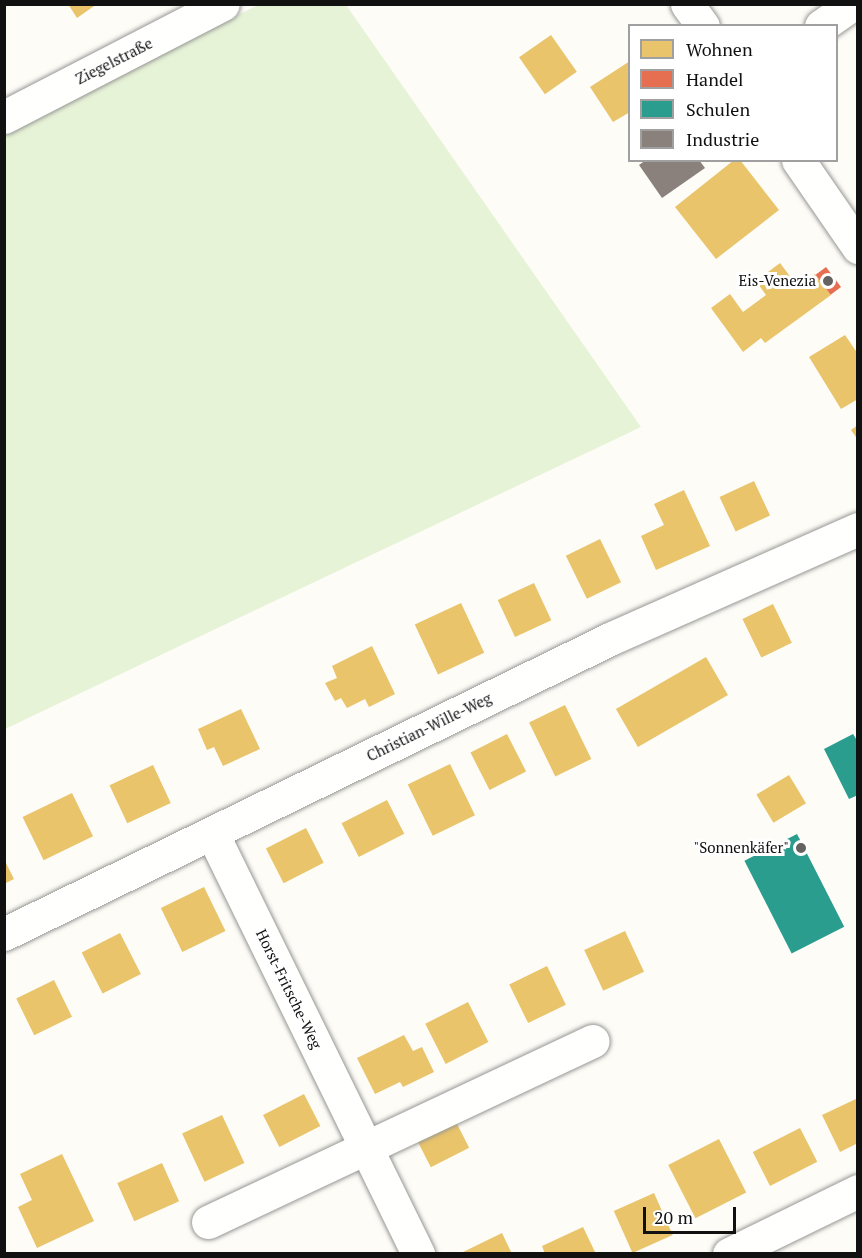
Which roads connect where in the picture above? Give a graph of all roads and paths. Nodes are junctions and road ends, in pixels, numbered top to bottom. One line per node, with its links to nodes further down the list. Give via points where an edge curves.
1 (223, 4): 6 (street, Ziegelstraße)
2 (687, 4): 4 (street)
3 (852, 4): 5 (street)
4 (702, 24)
5 (824, 24)
6 (4, 117)
7 (799, 162): 8 (street)
8 (858, 247)
9 (858, 529): 10 (street, Christian-Wille-Weg, via 612,638)
10 (212, 832): 11 (street, Christian-Wille-Weg); 13 (street, Horst-Fritsche-Weg)
11 (4, 934)
12 (592, 1041): 13 (street)
13 (365, 1145): 15 (street); 16 (street, Horst-Fritsche-Weg)
14 (858, 1191): 17 (street)
15 (208, 1222)
16 (418, 1254)
17 (729, 1254)

